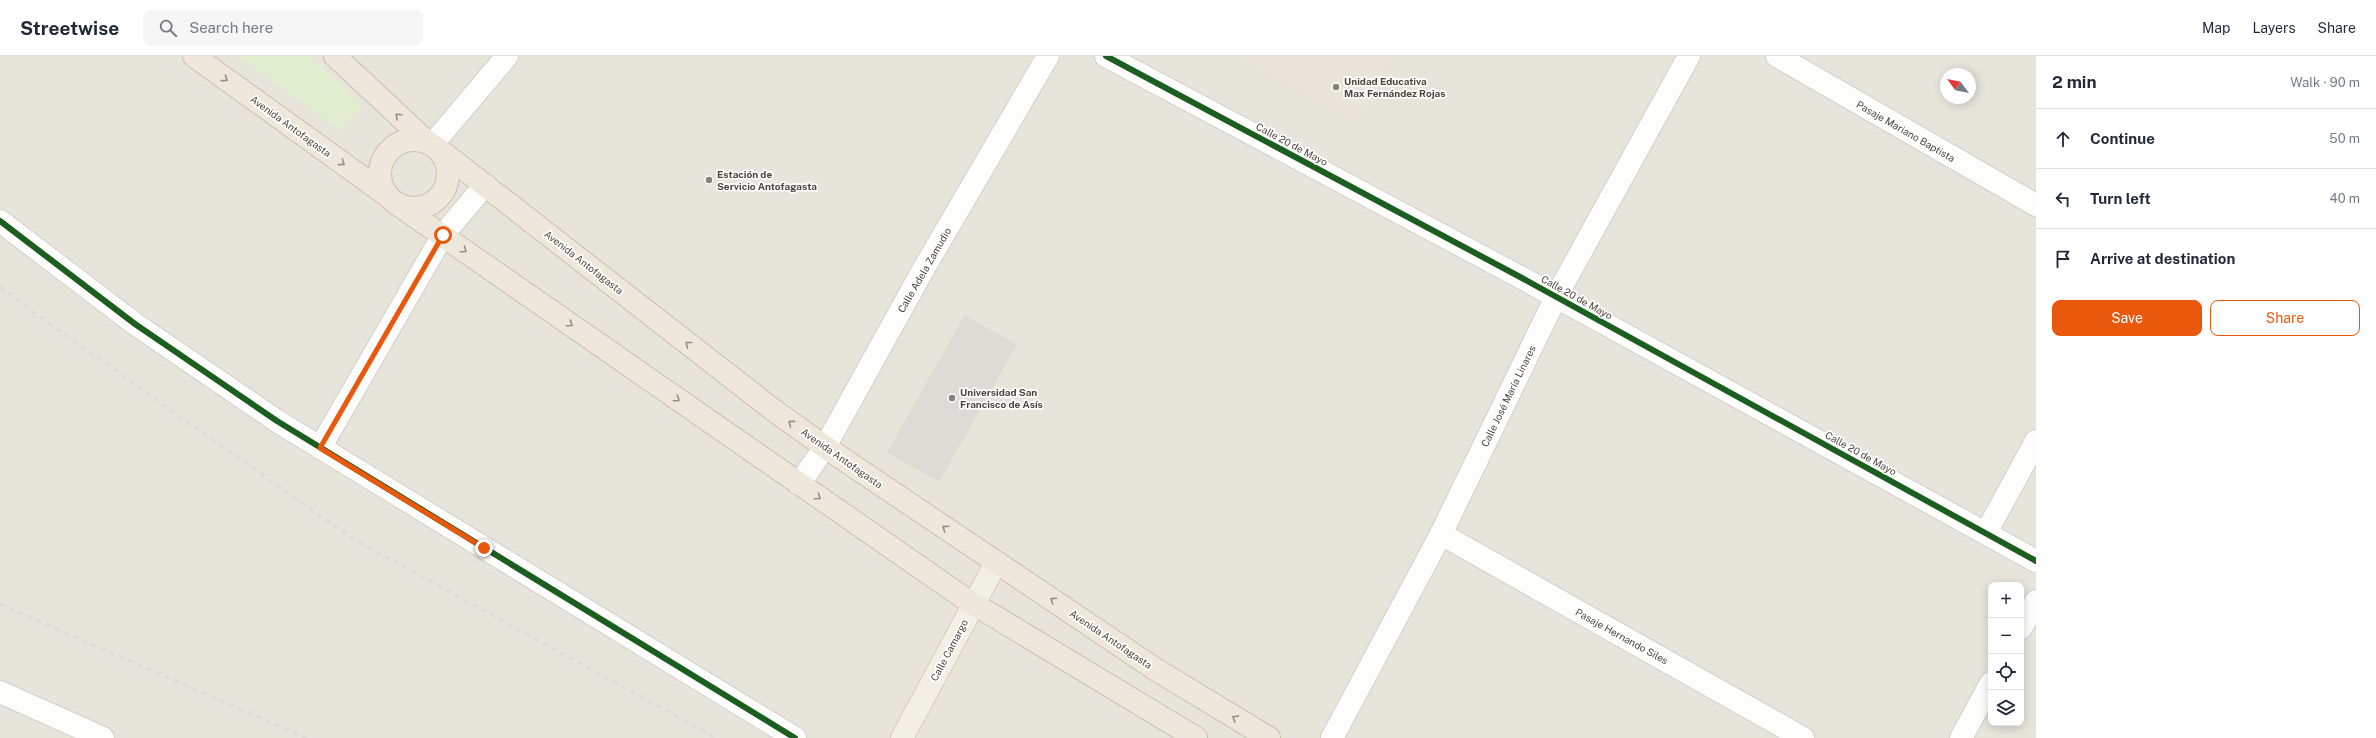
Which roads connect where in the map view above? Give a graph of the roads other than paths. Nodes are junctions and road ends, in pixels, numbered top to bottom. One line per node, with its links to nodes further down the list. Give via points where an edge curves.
1 (194, 56): 10 (highway, Avenida Antofagasta, one-way to 10)
2 (335, 56): 8 (highway, Avenida Antofagasta, one-way to 2)
3 (507, 56): 8 (street)
4 (1048, 56): 16 (street, Calle Adela Zamudio, via 923,270)
5 (1106, 56): 14 (street, Calle 20 de Mayo)
6 (1689, 56): 14 (street, Calle José María Linares)
7 (1777, 56): 11 (street, Pasaje Mariano Baptista)
8 (432, 145): 9 (highway, Avenida Antofagasta); 10 (highway, via 416,140 405,141 394,146 386,154 380,176 382,187); 10 (highway, via 444,156 448,167 448,178 438,198 430,205 419,208 408,208)
9 (485, 185): 13 (street); 16 (highway, Avenida Antofagasta, one-way to 9)
10 (393, 200): 13 (highway, Avenida Antofagasta)
11 (2036, 205)
12 (0, 221): 17 (street, via 135,324)
13 (443, 235): 17 (street); 18 (highway, Avenida Antofagasta, one-way to 18)
14 (1556, 297): 19 (street, Calle 20 de Mayo); 20 (street, Calle José María Linares)
15 (2036, 441): 19 (street)
16 (825, 447): 18 (street, Calle Adela Zamudio); 22 (highway, Avenida Antofagasta, one-way to 16)
17 (320, 448): 29 (street)
18 (799, 484): 24 (highway, Avenida Antofagasta, one-way to 24)
19 (1986, 533): 21 (street, Calle 20 de Mayo)
20 (1441, 534): 33 (street, Calle José María Linares); 34 (street, Pasaje Hernando Siles)
21 (2036, 561)
22 (996, 563): 24 (main road, Calle Camargo); 32 (highway, Avenida Antofagasta, one-way to 22, via 1155,669)
23 (2036, 601): 25 (street)
24 (974, 604): 30 (main road, Calle Camargo); 31 (highway, Avenida Antofagasta)
25 (2024, 623)
26 (1988, 688): 35 (street)
27 (0, 692): 28 (street)
28 (103, 738)
29 (795, 738)
30 (902, 738)
31 (1196, 738)
32 (1269, 738)
33 (1332, 738)
34 (1803, 738)
35 (1961, 738)

